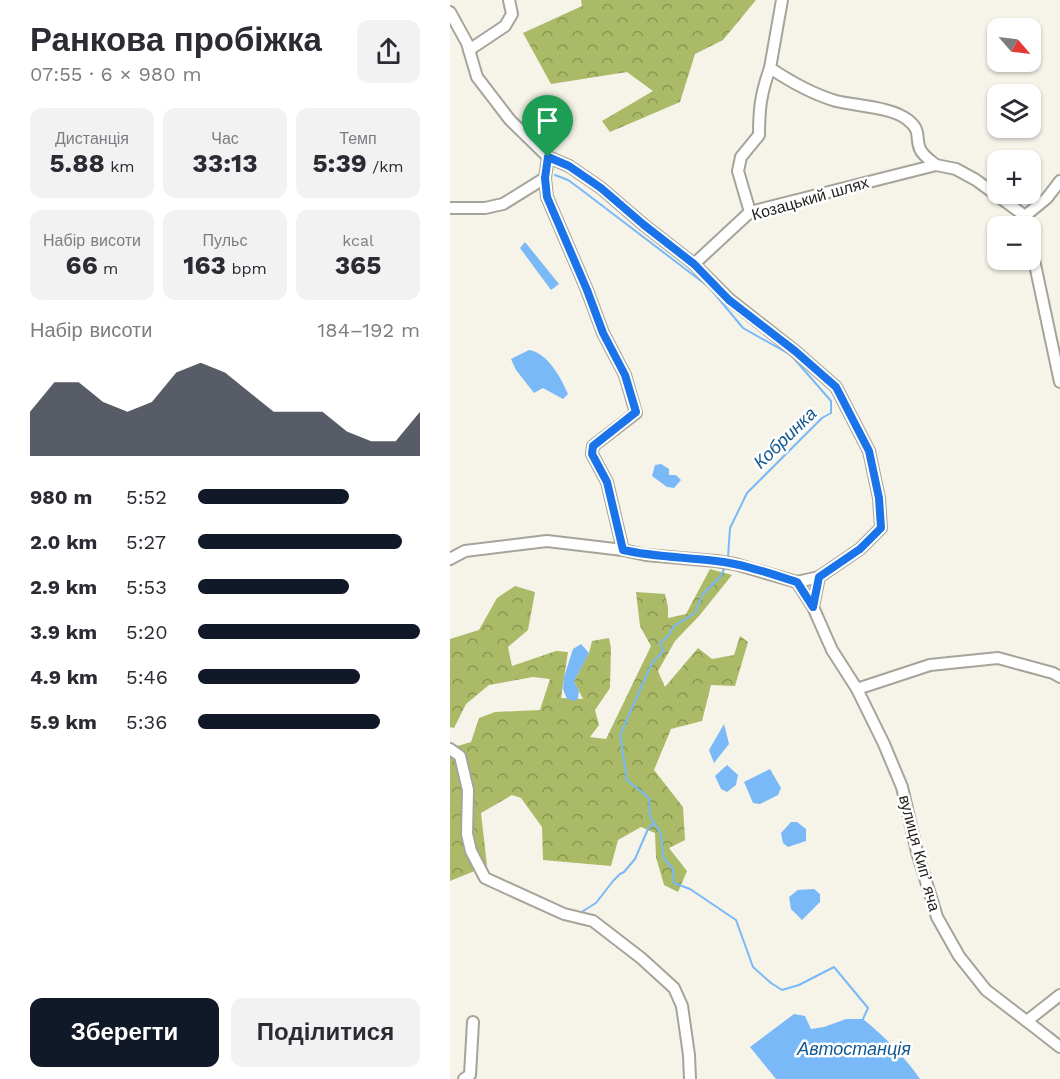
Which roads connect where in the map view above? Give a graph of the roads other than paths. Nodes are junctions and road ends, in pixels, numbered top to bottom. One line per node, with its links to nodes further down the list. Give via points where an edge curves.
1 (509, 0): 4 (street, via 512,14 505,26)
2 (782, 0): 5 (street)
3 (450, 12): 4 (street)
4 (469, 50): 6 (street, via 477,77 510,120)
5 (770, 68): 7 (street, via 809,91 903,117 918,132 924,155); 11 (street, via 762,92 759,135 741,157 738,171)
6 (548, 157): 8 (street); 14 (street, via 601,188)
7 (936, 165): 11 (street, Козацький шлях); 12 (street, via 956,169 976,180)
8 (545, 178): 10 (street, via 503,204); 17 (street, via 547,197 603,333 625,375 636,412 593,446 592,454 607,482)
9 (1060, 181): 13 (street)
10 (450, 208)
11 (750, 212): 14 (street, Козацький шлях)
12 (1020, 216)
13 (1031, 216)
14 (694, 264): 19 (street, via 729,300 836,387 869,451 881,528 860,549)
15 (1036, 270): 16 (street)
16 (1060, 382)
17 (623, 550): 18 (street, via 547,541 465,551); 20 (street, via 735,564)
18 (450, 559)
19 (819, 577): 20 (street); 21 (street)
20 (797, 582): 21 (street, вулиця Кипʼяча)
21 (813, 607): 23 (street, вулиця Кипʼяча, via 832,650)
22 (1060, 677): 23 (street, via 998,658 930,665)
23 (857, 689): 26 (street, вулиця Кипʼяча, via 902,787 937,917 959,956 986,990)
24 (450, 749): 30 (street, via 460,756 468,790 469,843 484,878 564,914 592,921 674,988 682,1006)
25 (1060, 995): 26 (street)
26 (1027, 1021): 28 (street, вулиця Кипʼяча)
27 (473, 1022): 29 (street, via 470,1075)
28 (1060, 1047)
29 (464, 1079)
30 (690, 1079)

